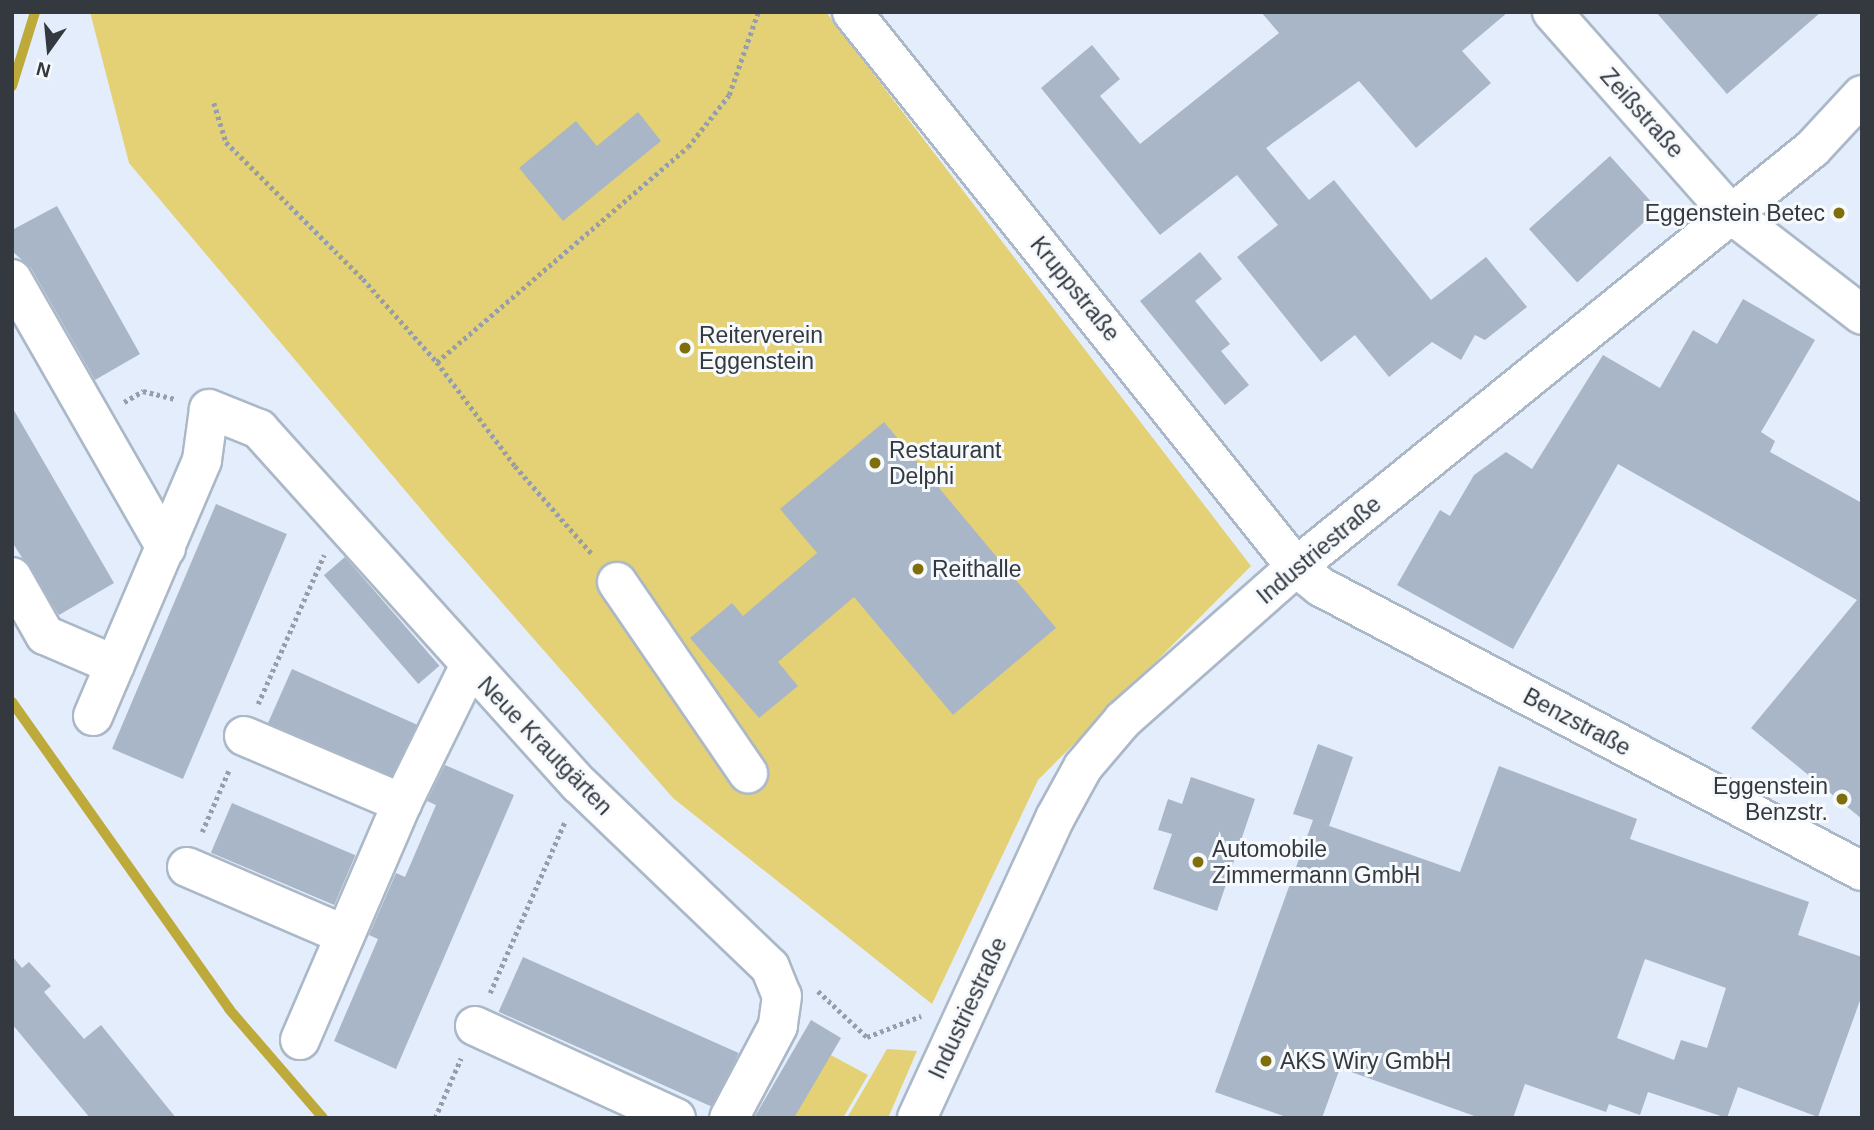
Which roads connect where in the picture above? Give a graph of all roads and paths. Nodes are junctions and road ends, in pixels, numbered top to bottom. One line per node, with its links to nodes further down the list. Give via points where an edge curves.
1 (758, 12): 9 (path, via 729,95 688,147)
2 (852, 12): 14 (street, Kruppstraße)
3 (1552, 12): 6 (street, Zeißstraße)
4 (1862, 95): 6 (street, Industriestraße, via 1813,148)
5 (214, 103): 9 (path, via 226,142 363,279)
6 (1731, 215): 8 (street, Zeißstraße); 14 (street, Industriestraße)
7 (12, 279): 11 (street)
8 (1862, 315)
9 (437, 362): 16 (path, via 515,467)
10 (209, 409): 11 (path, via 144,391); 12 (street, Neue Krautgärten, via 258,429); 13 (street, via 202,460)
11 (93, 420): 13 (street)
12 (340, 519): 18 (street, Neue Krautgärten); 20 (path)
13 (166, 548): 17 (street)
14 (1296, 567): 25 (street, Benzstraße, via 1321,587); 28 (street, Industriestraße, via 1124,720 1083,767)
15 (12, 577): 17 (street, via 45,635)
16 (617, 582): 21 (street)
17 (116, 665): 19 (street)
18 (469, 667): 22 (street, Neue Krautgärten); 23 (street)
19 (93, 716)
20 (244, 736): 23 (street); 24 (path)
21 (748, 773)
22 (580, 785): 27 (street, Neue Krautgärten, via 770,967); 29 (path)
23 (402, 803): 26 (street)
24 (187, 867): 26 (street)
25 (1862, 871)
26 (345, 935): 30 (street)
27 (782, 996): 28 (path, via 822,990 867,1037); 33 (street, via 778,1026)
28 (970, 1003): 34 (street, Industriestraße)
29 (475, 1026): 31 (path); 32 (street)
30 (300, 1040)
31 (435, 1118)
32 (676, 1118)
33 (729, 1118)
34 (917, 1118)

